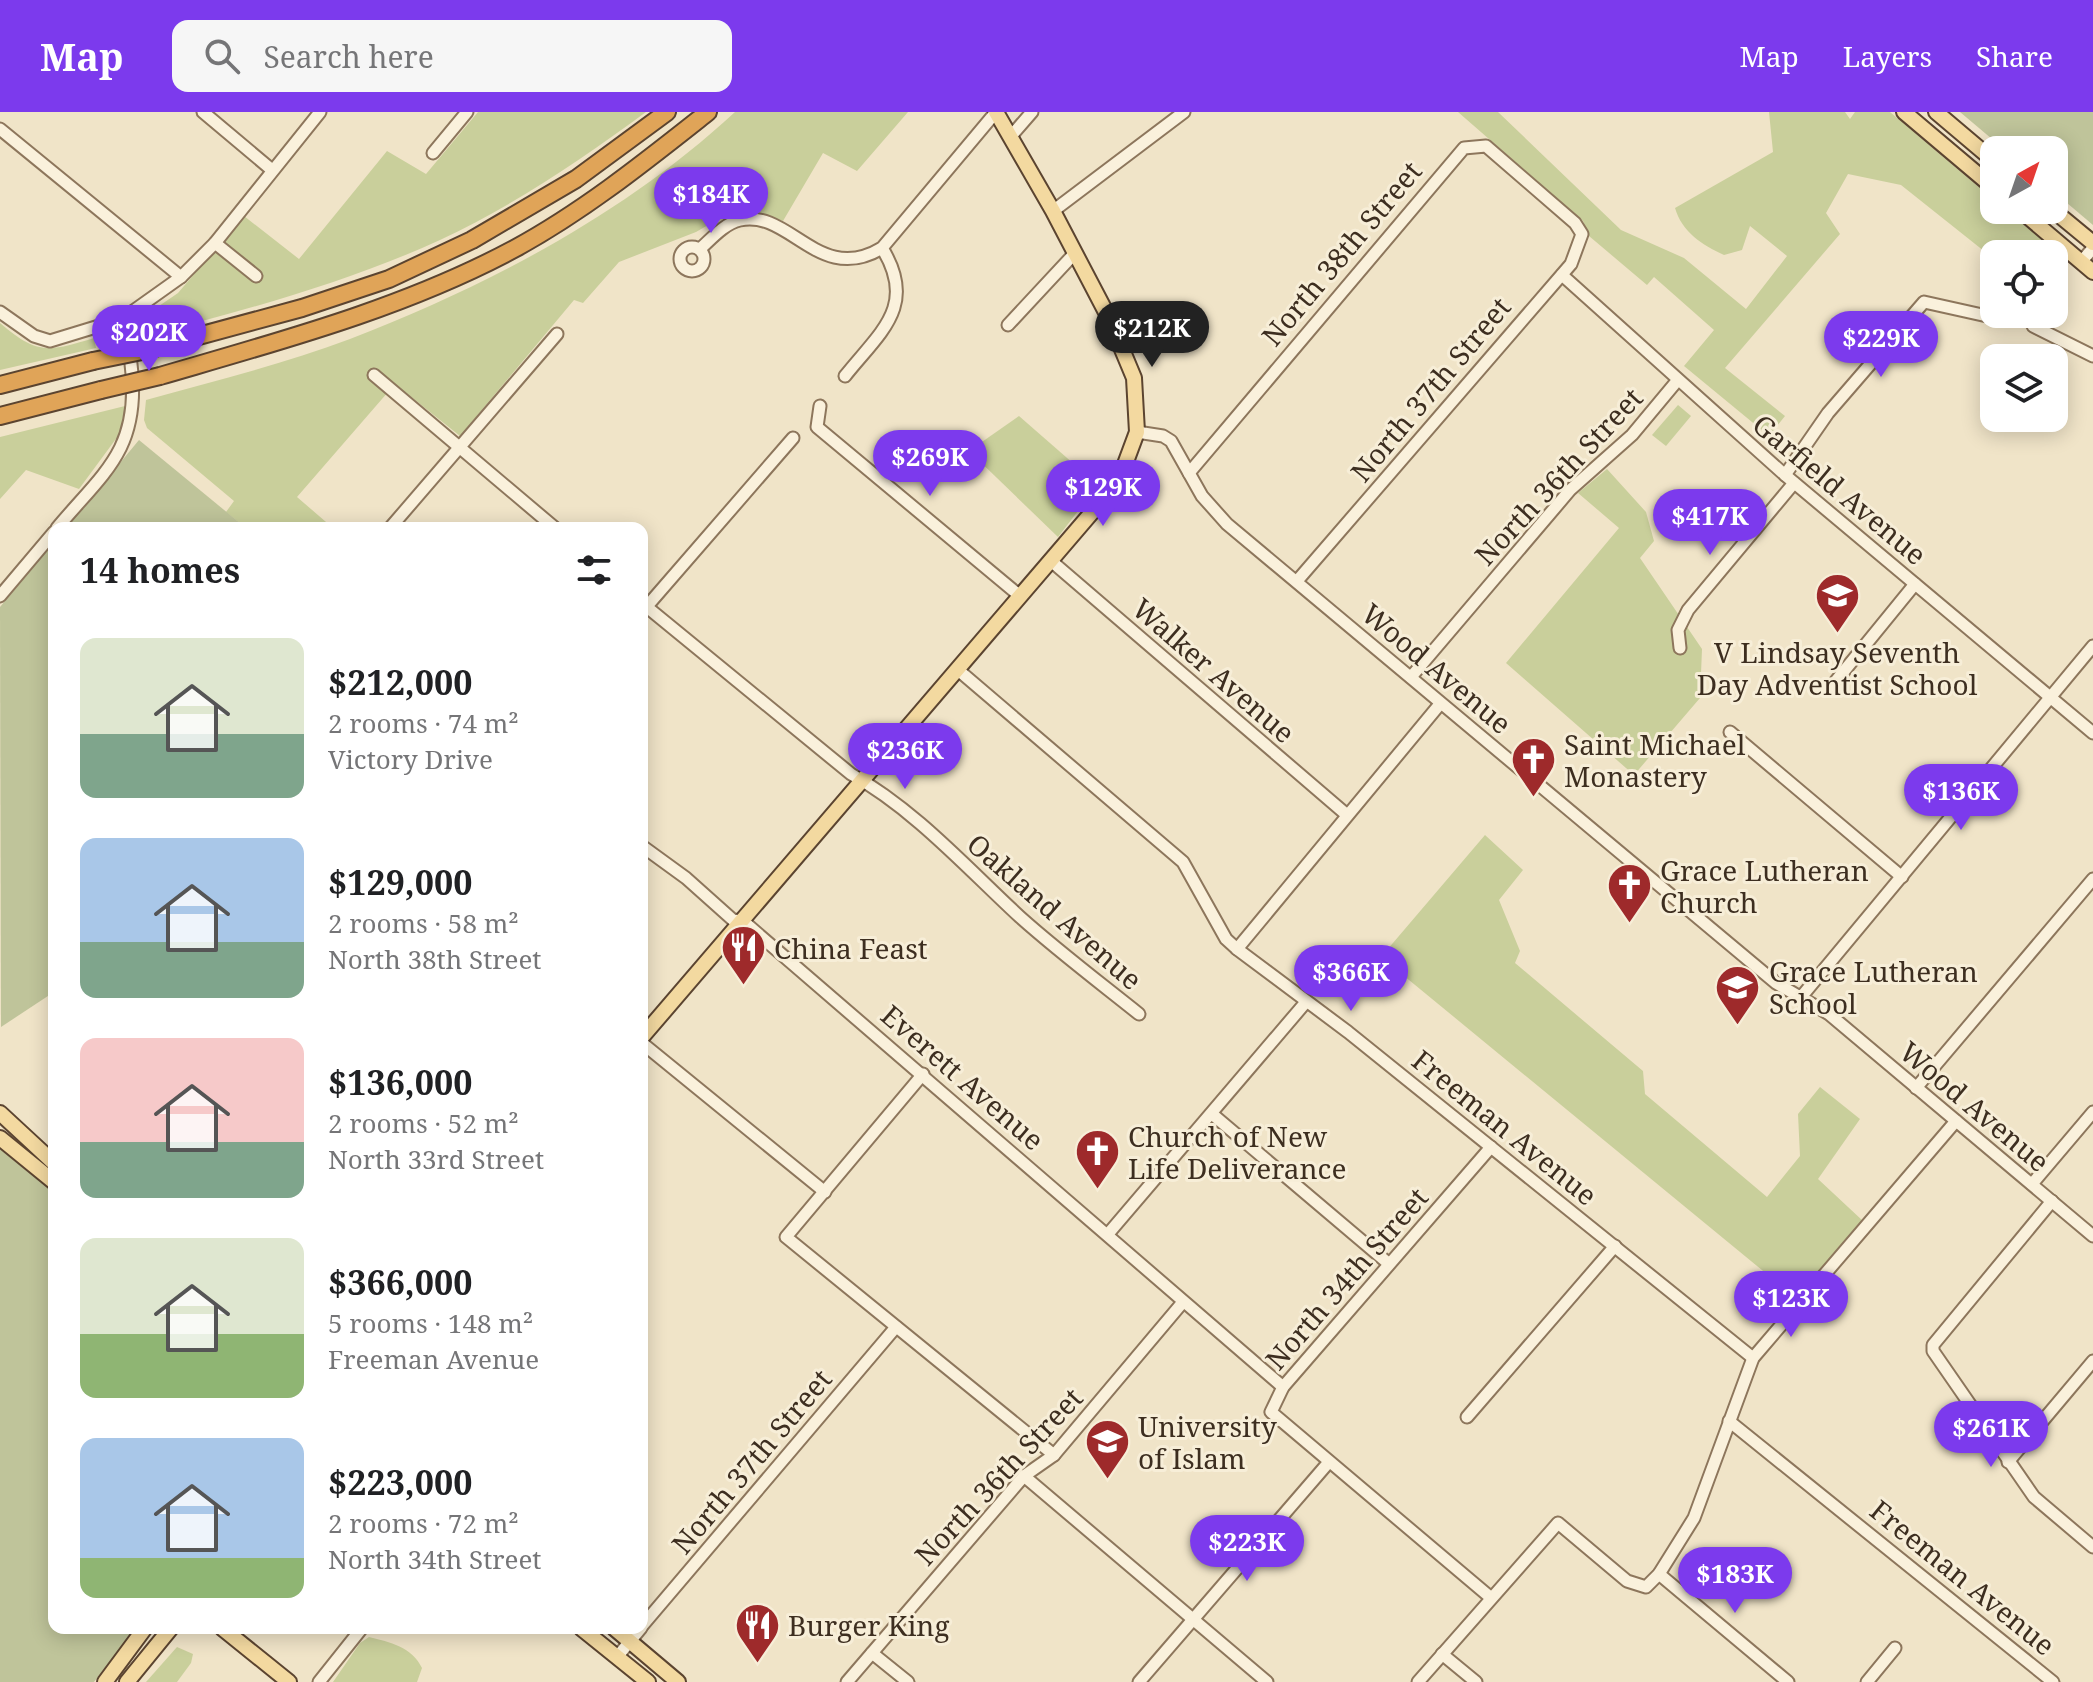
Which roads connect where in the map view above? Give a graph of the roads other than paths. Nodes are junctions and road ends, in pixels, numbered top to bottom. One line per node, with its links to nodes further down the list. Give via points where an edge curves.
1 (203, 112): 16 (street)
2 (320, 112): 16 (street)
3 (467, 112): 15 (street)
4 (667, 112): 40 (highway, bridge, via 576,179 472,240 389,279 302,308)
5 (708, 112): 42 (highway, bridge, via 622,181 515,248 416,294 160,376)
6 (996, 112): 12 (main road); 23 (street)
7 (1032, 112): 12 (street)
8 (1184, 112): 18 (street)
9 (1904, 112): 17 (main road)
10 (1936, 112): 14 (main road)
11 (0, 129): 29 (street)
12 (1011, 136): 18 (main road)
13 (1474, 144): 27 (street, North 37th Street, via 1495,153 1575,223 1581,243); 46 (street, North 38th Street, via 1464,148)
14 (1980, 149)
15 (433, 153)
16 (272, 170): 21 (street)
17 (1980, 176)
18 (1053, 211): 25 (main road)
19 (2036, 224): 26 (main road)
20 (2068, 224): 22 (main road)
21 (215, 243): 28 (street); 29 (street)
22 (2093, 246): 26 (street)
23 (882, 248): 24 (street, via 851,260 834,258 754,219 737,220); 38 (street, via 895,269 897,305)
24 (700, 249)
25 (1075, 253): 33 (street); 43 (main road, via 1128,360 1138,400)
26 (2087, 267)
27 (1562, 275): 39 (street, Garfield Avenue); 53 (street, North 37th Street)
28 (256, 276)
29 (181, 277): 32 (street)
30 (0, 312): 32 (street, via 50,341)
31 (1980, 314): 47 (street, via 1924,302 1828,413)
32 (122, 319): 48 (street, via 134,403 130,430 118,456)
33 (1008, 325)
34 (2037, 328): 36 (street)
35 (557, 334): 45 (street)
36 (2093, 356)
37 (374, 375): 45 (street)
38 (845, 376)
39 (1677, 381): 47 (street, Garfield Avenue); 62 (street, North 36th Street, via 1632,435 1578,481)
40 (0, 385)
41 (820, 406): 56 (street, via 817,427)
42 (0, 416)
43 (1137, 432): 46 (street, Wood Avenue, via 1171,441); 52 (main road, via 1111,487)
44 (793, 438): 57 (street)
45 (460, 446): 49 (street); 50 (street)
46 (1189, 473): 53 (street, Wood Avenue, via 1216,512)
47 (1790, 479): 54 (street, Garfield Avenue); 60 (street, via 1688,610 1678,630)
48 (63, 522)
49 (395, 522)
50 (548, 522)
51 (48, 539): 55 (street)
52 (1050, 560): 56 (main road); 69 (street, Walker Avenue)
53 (1297, 581): 62 (street, Wood Avenue)
54 (1915, 584): 63 (street); 64 (street, Garfield Avenue)
55 (0, 596)
56 (1020, 596): 61 (main road)
57 (648, 602)
58 (648, 612): 68 (street, Oakland Avenue)
59 (2093, 646): 64 (street)
60 (1680, 648)
61 (957, 669): 68 (main road); 74 (street, Freeman Avenue, via 1183,862 1226,939)
62 (1411, 677): 65 (street, Wood Avenue)
63 (1831, 687)
64 (2050, 696): 67 (street, Garfield Avenue); 71 (street)
65 (1440, 704): 69 (street); 75 (street, Wood Avenue, via 1776,983)
66 (1730, 732): 71 (street)
67 (2093, 733)
68 (862, 780): 73 (main road); 77 (street, Oakland Avenue)
69 (1347, 815): 74 (street)
70 (648, 850): 73 (street, Everett Avenue, via 733,920)
71 (1902, 877): 75 (street)
72 (2093, 879): 81 (street)
73 (743, 921): 78 (main road); 80 (street, Everett Avenue)
74 (1237, 949): 76 (street, Freeman Avenue)
75 (1802, 996): 81 (street, Wood Avenue)
76 (1306, 1002): 84 (street); 87 (street, Freeman Avenue)
77 (1139, 1014)
78 (648, 1033)
79 (648, 1045): 91 (street)
80 (923, 1074): 91 (street); 93 (street, Everett Avenue)
81 (1916, 1088): 85 (street, Wood Avenue)
82 (2093, 1112): 90 (street)
83 (0, 1113): 88 (main road)
84 (1212, 1114): 93 (street); 96 (street)
85 (1956, 1121): 90 (street, Wood Avenue); 99 (street)
86 (0, 1138): 89 (main road)
87 (1491, 1147): 95 (street, Freeman Avenue); 96 (street, North 34th Street)
88 (48, 1157)
89 (48, 1177)
90 (2032, 1184): 92 (street, Wood Avenue)
91 (825, 1192): 98 (street, via 786,1237)
92 (2052, 1201): 94 (street, Wood Avenue); 106 (street, via 1933,1345)
93 (1108, 1234): 97 (street, Everett Avenue)
94 (2093, 1236)
95 (1615, 1246): 99 (street, Freeman Avenue); 102 (street)
96 (1388, 1263): 101 (street, North 34th Street)
97 (1183, 1302): 101 (street, Everett Avenue); 104 (street, North 36th Street)
98 (896, 1327): 104 (street); 111 (street, North 37th Street)
99 (1753, 1358): 103 (street)
100 (2093, 1361): 106 (street)
101 (1283, 1387): 105 (street, North 34th Street, via 1271,1412)
102 (1467, 1417)
103 (1729, 1421): 109 (street, via 1694,1518); 139 (street, Freeman Avenue)
104 (1054, 1455): 107 (street, North 36th Street)
105 (1329, 1462): 110 (street); 112 (street)
106 (2008, 1462): 108 (street, via 2034,1497)
107 (1024, 1476): 112 (street); 122 (street, North 36th Street)
108 (2093, 1547)
109 (1659, 1574): 110 (street, via 1646,1587 1627,1581 1558,1523); 137 (street)
110 (1490, 1597): 123 (street)
111 (648, 1619)
112 (1191, 1620): 133 (street); 134 (street)
113 (141, 1634): 125 (main road)
114 (166, 1634): 126 (main road)
115 (229, 1634): 127 (main road)
116 (357, 1634): 128 (street)
117 (588, 1634): 124 (main road)
118 (621, 1634): 120 (main road)
119 (636, 1634): 120 (street, North 37th Street)
120 (630, 1641): 124 (street, North 37th Street); 130 (main road)
121 (1895, 1648): 138 (street)
122 (872, 1653): 131 (street, North 36th Street); 132 (street)
123 (1442, 1654): 135 (street); 136 (street)
124 (617, 1657): 129 (main road)
125 (105, 1682)
126 (127, 1682)
127 (289, 1682)
128 (319, 1682)
129 (648, 1682)
130 (678, 1682)
131 (847, 1682)
132 (908, 1682)
133 (1139, 1682)
134 (1267, 1682)
135 (1418, 1682)
136 (1476, 1682)
137 (1788, 1682)
138 (1867, 1682)
139 (2053, 1682)

